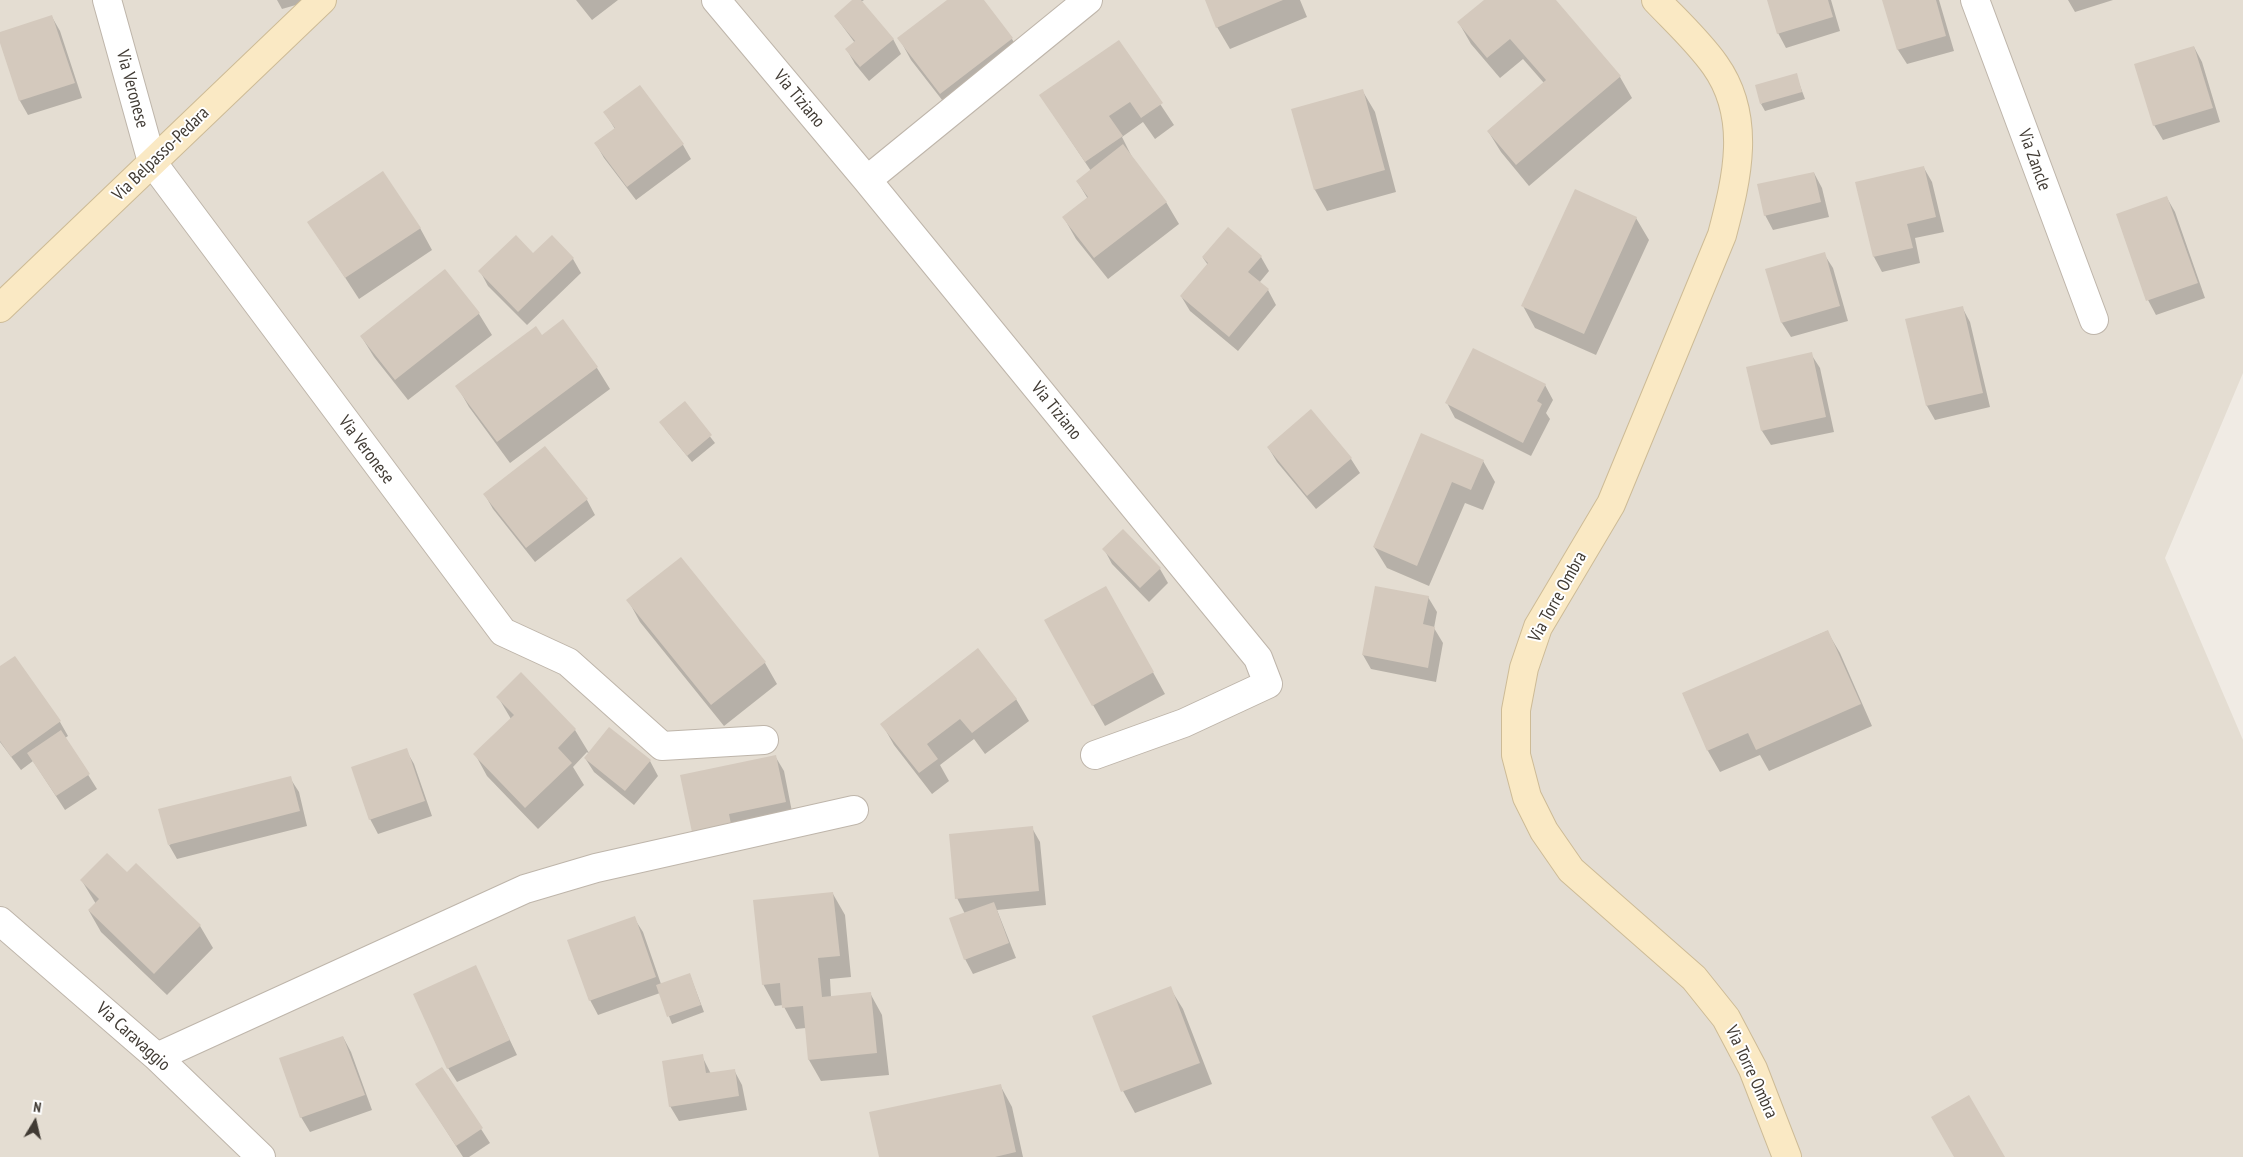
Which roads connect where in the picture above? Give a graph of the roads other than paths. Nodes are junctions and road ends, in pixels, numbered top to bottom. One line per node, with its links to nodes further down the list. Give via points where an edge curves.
1 (107, 0): 7 (street, Via Veronese)
2 (322, 0): 7 (street, Via Belpasso-Pedara)
3 (716, 0): 8 (street, Via Tiziano)
4 (1088, 0): 8 (street)
5 (1656, 0): 17 (street, Via Torre Ombra, via 1716,66 1727,87 1738,125 1739,152 1732,197 1722,235 1611,504 1538,627 1524,668 1516,710 1516,755 1527,797 1544,831 1571,870 1694,978 1726,1018 1753,1069)
6 (1975, 0): 10 (street, Via Zancle)
7 (152, 162): 9 (street, Via Belpasso-Pedara); 11 (street, Via Veronese, via 502,632 568,662 662,746)
8 (867, 180): 12 (street, Via Tiziano, via 1258,658 1268,684 1184,723)
9 (0, 308)
10 (2094, 320)
11 (764, 740)
12 (1095, 755)
13 (854, 810): 15 (street, via 596,868 525,890)
14 (0, 921): 15 (street, Via Caravaggio)
15 (157, 1057): 16 (street, Via Caravaggio)
16 (261, 1157)
17 (1788, 1157)

